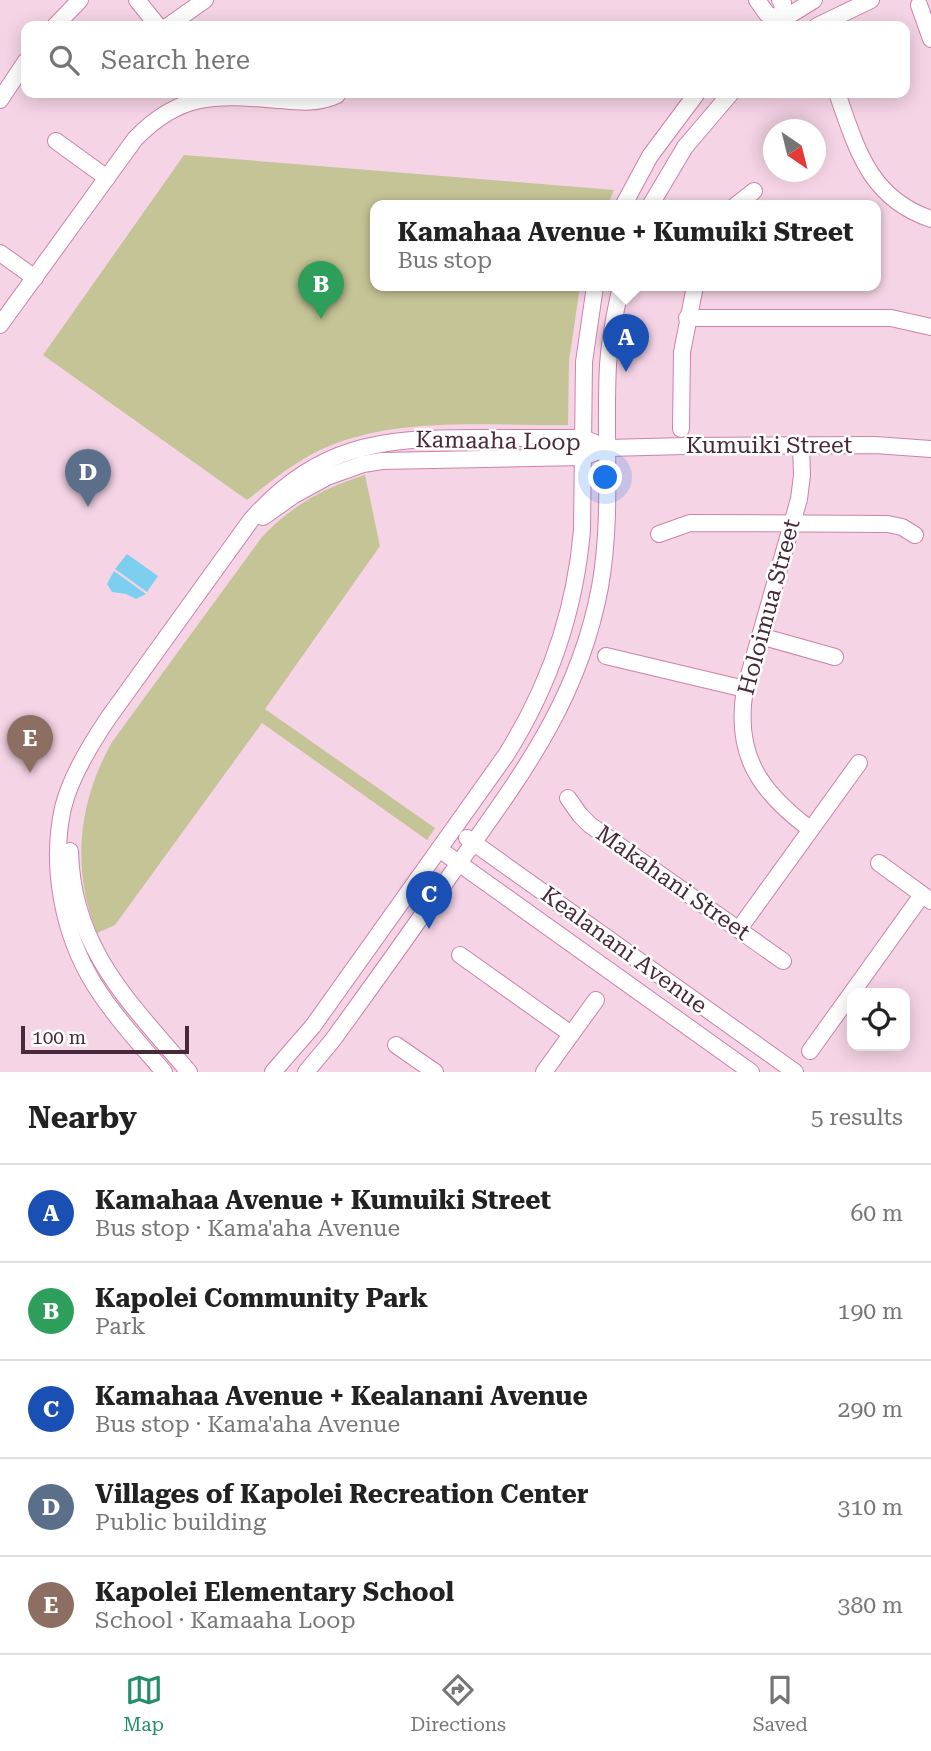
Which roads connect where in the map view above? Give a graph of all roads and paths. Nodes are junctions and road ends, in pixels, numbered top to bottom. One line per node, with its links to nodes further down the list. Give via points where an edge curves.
1 (80, 0): 9 (street)
2 (137, 0): 10 (street)
3 (205, 0): 11 (street)
4 (757, 0): 12 (street)
5 (780, 0): 13 (street)
6 (814, 0): 14 (street)
7 (871, 0): 15 (street)
8 (919, 5): 16 (street)
9 (60, 21)
10 (154, 21)
11 (175, 21)
12 (775, 21)
13 (780, 21)
14 (783, 21)
15 (827, 21)
16 (931, 39)
17 (21, 68): 24 (street)
18 (188, 98): 26 (street, via 144,129)
19 (254, 98): 20 (street, via 309,102)
20 (325, 98)
21 (693, 98): 28 (street, via 650,156)
22 (727, 98): 29 (street, via 685,147)
23 (839, 98): 31 (street, via 877,194)
24 (0, 100)
25 (56, 141): 26 (street)
26 (107, 178): 33 (street)
27 (754, 191): 30 (street)
28 (626, 200)
29 (654, 200)
30 (743, 200)
31 (931, 219)
32 (0, 253): 33 (street)
33 (35, 278): 38 (street)
34 (594, 291): 41 (street, via 584,362)
35 (620, 291): 43 (street, via 608,363)
36 (694, 291): 37 (street)
37 (687, 318): 39 (street, via 891,318); 40 (street, via 680,373)
38 (0, 326)
39 (931, 327)
40 (681, 429)
41 (583, 438): 43 (street, Kamaaha Loop); 45 (street); 47 (street, Kamaaha Loop, via 421,438 364,447 322,463 289,483)
42 (801, 446): 43 (street, Kumuiki Street); 44 (street, Kumuiki Street); 46 (street, Holoimua Street, via 801,486)
43 (607, 448): 45 (street, Kamaaha Loop); 59 (street, via 607,531 587,642 567,695 541,744)
44 (931, 449)
45 (583, 457): 47 (street, Kamaaha Loop, via 401,459 363,464 310,485); 57 (street, via 580,556 555,658 520,732)
46 (792, 523): 48 (street, via 690,523); 49 (street, via 888,524); 50 (street, Holoimua Street)
47 (247, 528): 55 (street, Kamaaha Loop, via 98,734)
48 (659, 534)
49 (915, 535)
50 (760, 636): 52 (street); 53 (street, Holoimua Street)
51 (606, 656): 53 (street)
52 (835, 657)
53 (745, 689): 58 (street, Holoimua Street, via 743,735 754,769 774,800)
54 (859, 763): 58 (street)
55 (80, 769): 71 (street, Kamaaha Loop, via 63,806 60,827 60,885 66,919 93,983); 72 (street, Kamaaha Loop, via 70,847 72,886 82,922 116,987)
56 (568, 798): 64 (street, Makahani Street, via 590,825)
57 (454, 828): 59 (street, Kealanani Avenue); 60 (street)
58 (810, 829): 64 (street)
59 (474, 842): 61 (street); 78 (street, Kealanani Avenue)
60 (439, 849): 61 (street, Kealanani Avenue); 73 (street, via 313,1026)
61 (459, 863): 74 (street); 77 (street, Kealanani Avenue)
62 (879, 863): 63 (street)
63 (926, 898): 70 (street)
64 (738, 929): 66 (street, Makahani Street)
65 (460, 955): 68 (street)
66 (783, 961)
67 (596, 1000): 68 (street)
68 (571, 1034): 76 (street)
69 (396, 1045): 75 (street)
70 (810, 1051)
71 (164, 1072)
72 (189, 1072)
73 (273, 1072)
74 (306, 1072)
75 (435, 1072)
76 (544, 1072)
77 (751, 1072)
78 (795, 1072)

